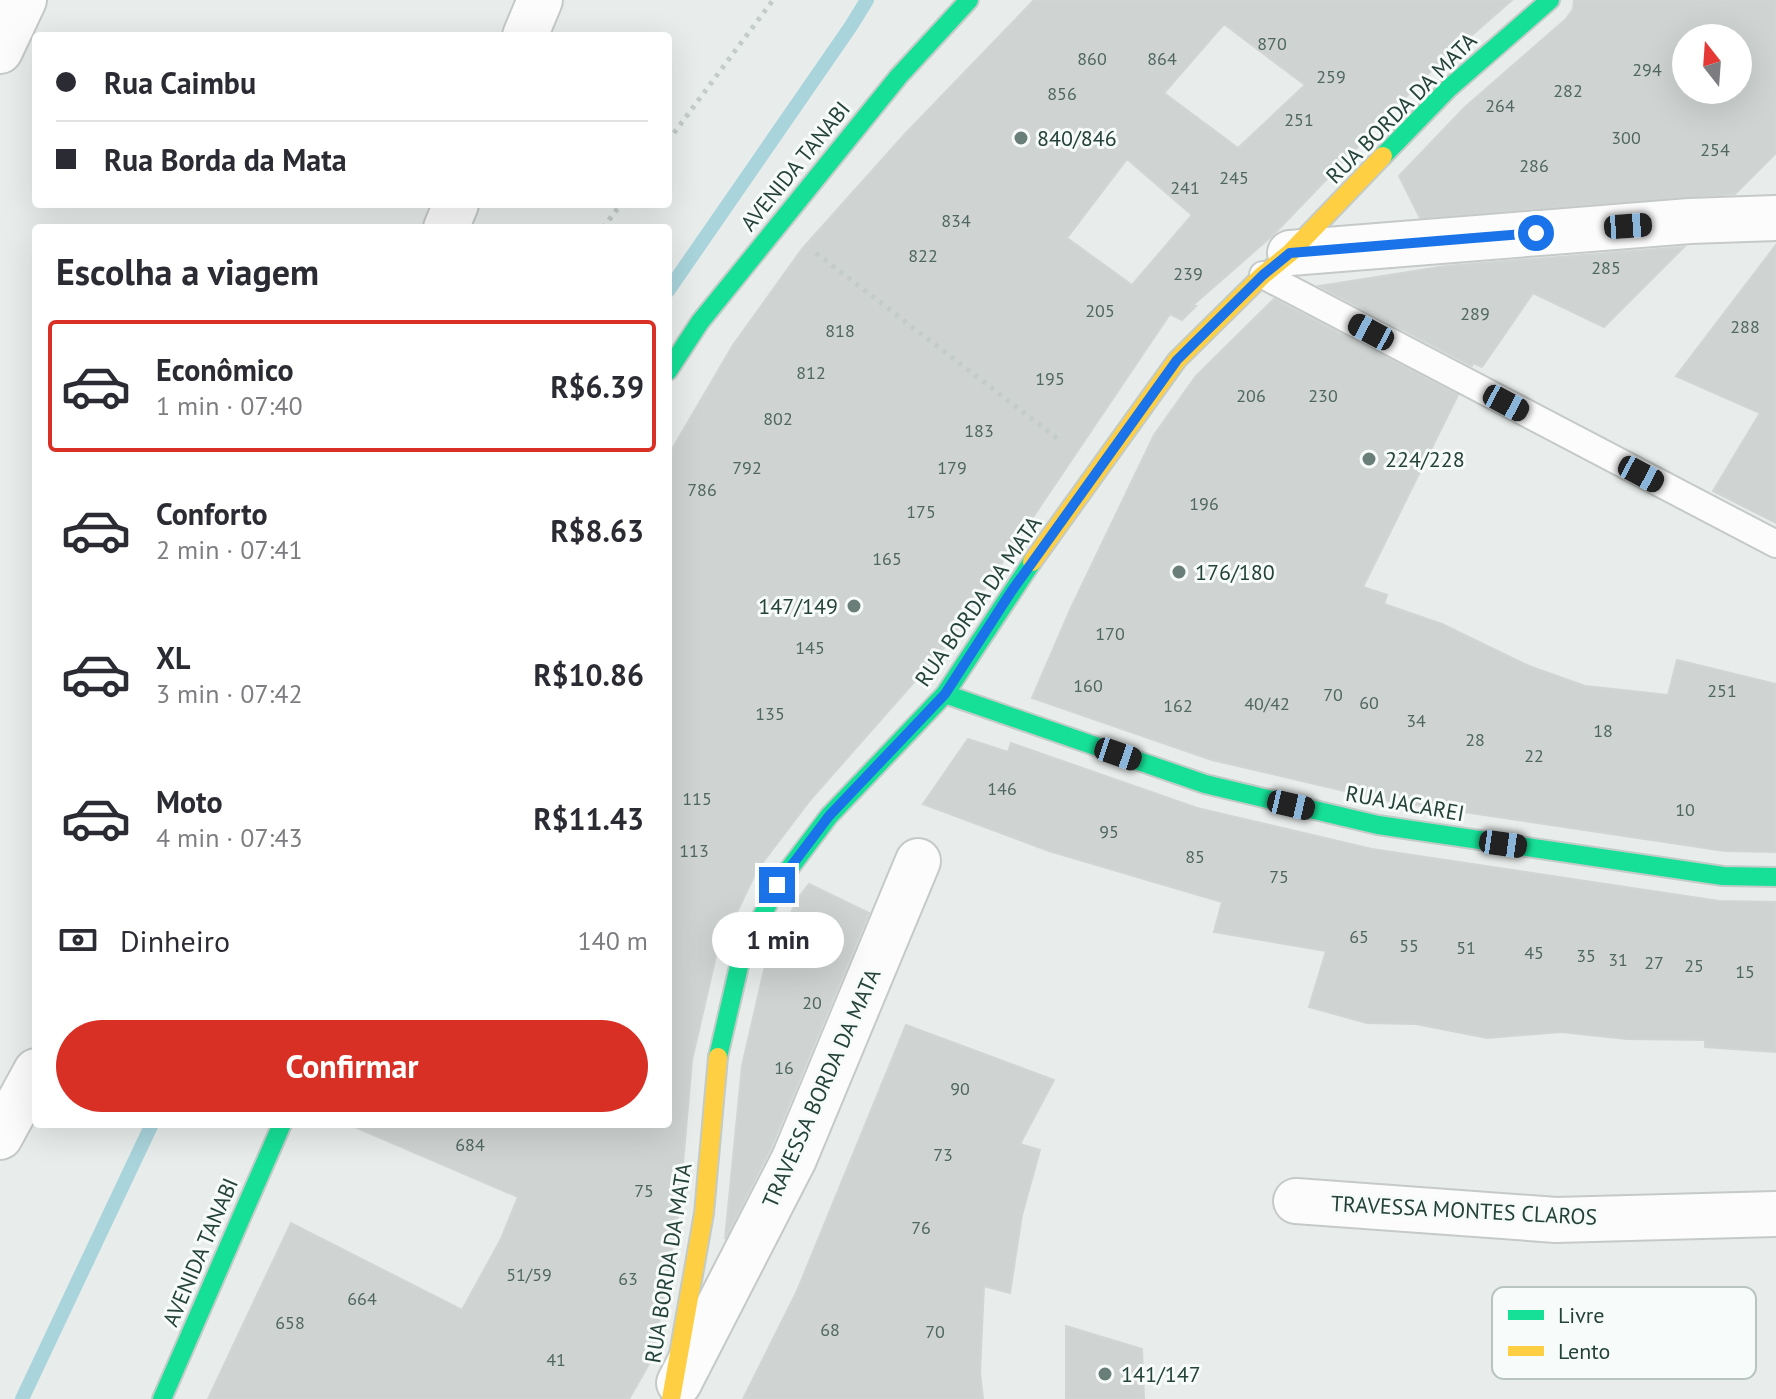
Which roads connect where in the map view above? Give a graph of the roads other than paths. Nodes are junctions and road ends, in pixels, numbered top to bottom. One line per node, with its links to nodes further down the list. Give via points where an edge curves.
1 (24, 0): 6 (street)
2 (540, 0): 5 (street)
3 (969, 0): 9 (street, AVENIDA TANABI, via 889,88 700,322)
4 (1550, 0): 8 (street, RUA BORDA DA MATA, via 1448,89)
5 (527, 32)
6 (0, 51)
7 (1776, 218): 8 (street, via 1690,221)
8 (1276, 264): 10 (lane); 11 (street, RUA BORDA DA MATA, via 1177,360)
9 (672, 365)
10 (1776, 544)
11 (945, 694): 13 (street, RUA JACAREI, via 1205,784 1378,825 1723,876); 19 (street, RUA BORDA DA MATA, via 829,816 777,885 740,962 717,1062 704,1213)
12 (918, 861): 19 (street, TRAVESSA BORDA DA MATA, via 794,1159)
13 (1776, 877)
14 (32, 1078): 16 (street)
15 (280, 1128): 20 (street, AVENIDA TANABI)
16 (0, 1137)
17 (1296, 1201): 18 (street, TRAVESSA MONTES CLAROS, via 1556,1220)
18 (1776, 1214)
19 (672, 1397)
20 (162, 1399)

